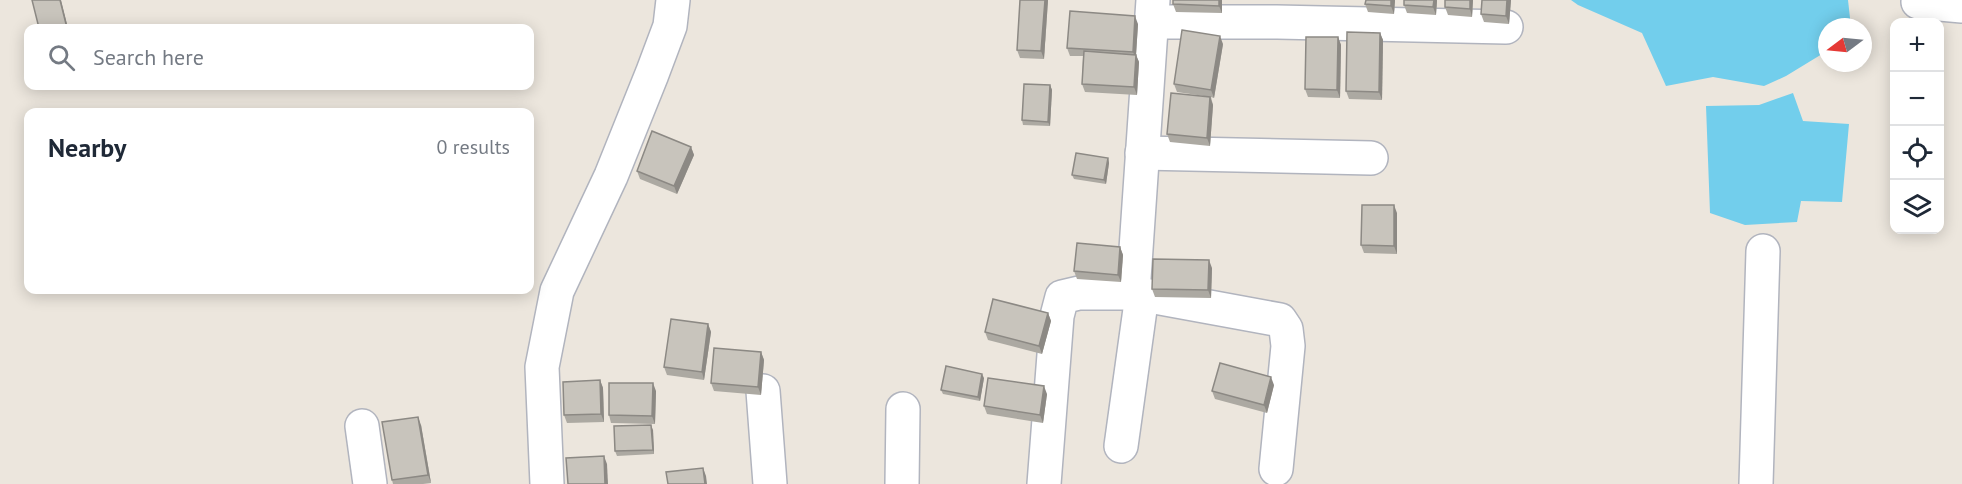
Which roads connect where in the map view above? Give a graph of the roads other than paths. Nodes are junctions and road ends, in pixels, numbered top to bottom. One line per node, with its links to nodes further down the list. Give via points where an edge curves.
1 (673, 0): 16 (street, via 669,26 652,74 611,176 557,291 542,367)
2 (1962, 6): 3 (street)
3 (1918, 8)
4 (1153, 11): 5 (street, via 1277,22); 6 (street)
5 (1506, 27)
6 (1142, 153): 7 (street); 9 (street)
7 (1371, 158)
8 (1763, 251): 20 (street)
9 (1137, 294): 13 (street); 14 (street, via 1280,320 1286,329 1288,346); 19 (street, via 1079,292 1062,297 1057,316)
10 (763, 391): 17 (street)
11 (903, 409): 18 (street)
12 (362, 426): 15 (street)
13 (1121, 446)
14 (1276, 469)
15 (370, 484)
16 (547, 484)
17 (770, 484)
18 (902, 484)
19 (1044, 484)
20 (1756, 484)

